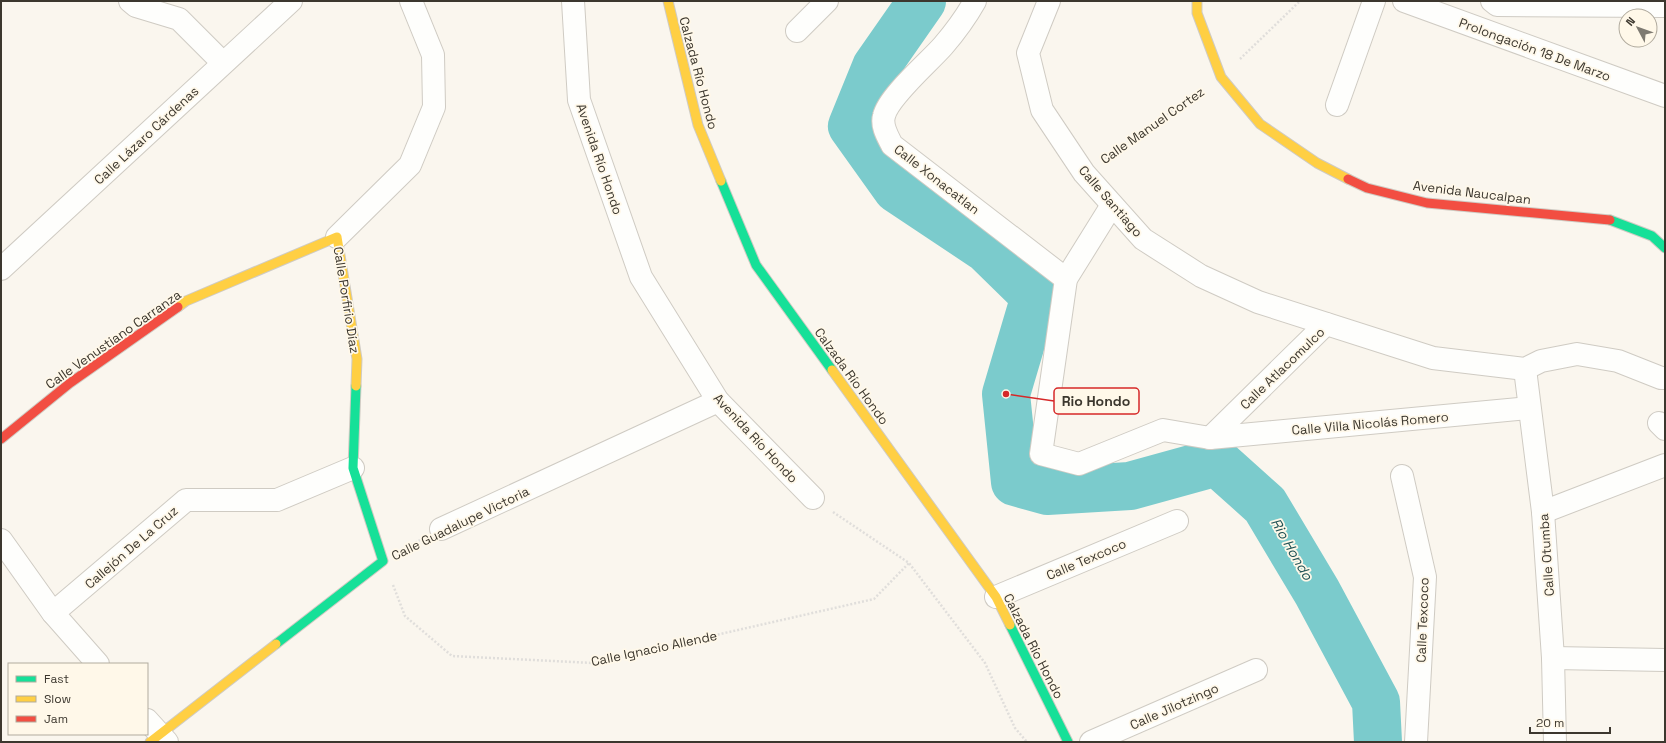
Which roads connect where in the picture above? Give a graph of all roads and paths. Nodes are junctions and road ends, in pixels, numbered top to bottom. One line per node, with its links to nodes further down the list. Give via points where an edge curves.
1 (130, 1): 16 (street, via 136,6 179,19)
2 (291, 1): 16 (street, Calle Lázaro Cárdenas)
3 (411, 1): 22 (street, Calle Porfirio Díaz, via 433,55 434,107 410,165)
4 (573, 1): 29 (street, Avenida Río Hondo, via 579,100 641,277)
5 (668, 1): 43 (main road, Calzada Río Hondo, via 698,125 756,265)
6 (828, 1): 15 (street)
7 (975, 1): 25 (street, Calle Xonacatlan, via 944,45 893,99 884,117 885,130 892,145)
8 (1049, 1): 20 (street, Calle Santiago, via 1028,53 1042,110)
9 (1197, 1): 17 (main road, Avenida Naucalpan, via 1197,13)
10 (1300, 1): 17 (path, Calle Manuel Cortez)
11 (1374, 1): 19 (street)
12 (1404, 1): 18 (street, Prolongación 18 De Marzo)
13 (1492, 1): 14 (street, via 1498,5)
14 (1665, 6)
15 (797, 30)
16 (223, 63): 24 (street, Calle Lázaro Cárdenas)
17 (1221, 77): 20 (path, Calle Manuel Cortez); 23 (main road, Avenida Naucalpan, via 1260,124 1317,163 1366,188 1427,203 1606,219 1652,236)
18 (1665, 96)
19 (1337, 105)
20 (1084, 173): 21 (street, Calle Santiago)
21 (1112, 205): 25 (street); 26 (street, Calle Santiago, via 1143,239 1201,276 1258,302)
22 (337, 237): 32 (main road, Calle Venustiano Carranza, via 186,301 70,383); 34 (main road, Calle Porfirio Díaz, via 357,359)
23 (1665, 248)
24 (1, 269)
25 (1066, 279): 31 (street, via 1041,454 1079,464 1163,430)
26 (1326, 324): 27 (street, Calle Atlacomulco, via 1433,358); 31 (street, Calle Atlacomulco)
27 (1525, 369): 28 (street, via 1541,361 1577,354 1618,361); 30 (street, Calle Otumba)
28 (1665, 378)
29 (718, 401): 36 (street, Avenida Río Hondo); 39 (street, Calle Guadalupe Victoria)
30 (1529, 408): 31 (street, Calle Villa Nicolás Romero); 37 (street, Calle Otumba)
31 (1210, 438)
32 (1, 439)
33 (1665, 465): 37 (street)
34 (353, 468): 41 (main road, Calle Porfirio Díaz); 44 (street, Callejón De La Cruz, via 277,500 186,500)
35 (1402, 476): 53 (street, Calle Texcoco, via 1425,577)
36 (813, 498): 42 (path)
37 (1543, 512): 45 (street, Calle Otumba)
38 (1177, 521): 43 (street, Calle Texcoco)
39 (441, 529): 41 (path, Calle Guadalupe Victoria)
40 (1, 540): 44 (street)
41 (383, 561): 42 (path, Calle Ignacio Allende, via 405,616 452,656 593,663 874,599); 49 (main road, Calle Guadalupe Victoria)
42 (910, 563): 50 (path, via 985,663 1015,728)
43 (996, 597): 51 (main road, Calzada Río Hondo)
44 (53, 613): 47 (street)
45 (1554, 658): 46 (street); 54 (street, Calle Otumba)
46 (1665, 660)
47 (97, 663)
48 (1256, 670): 52 (street, Calle Jilotzingo)
49 (156, 735)
50 (1027, 742)
51 (1068, 742)
52 (1091, 742)
53 (1416, 742)
54 (1555, 742)

